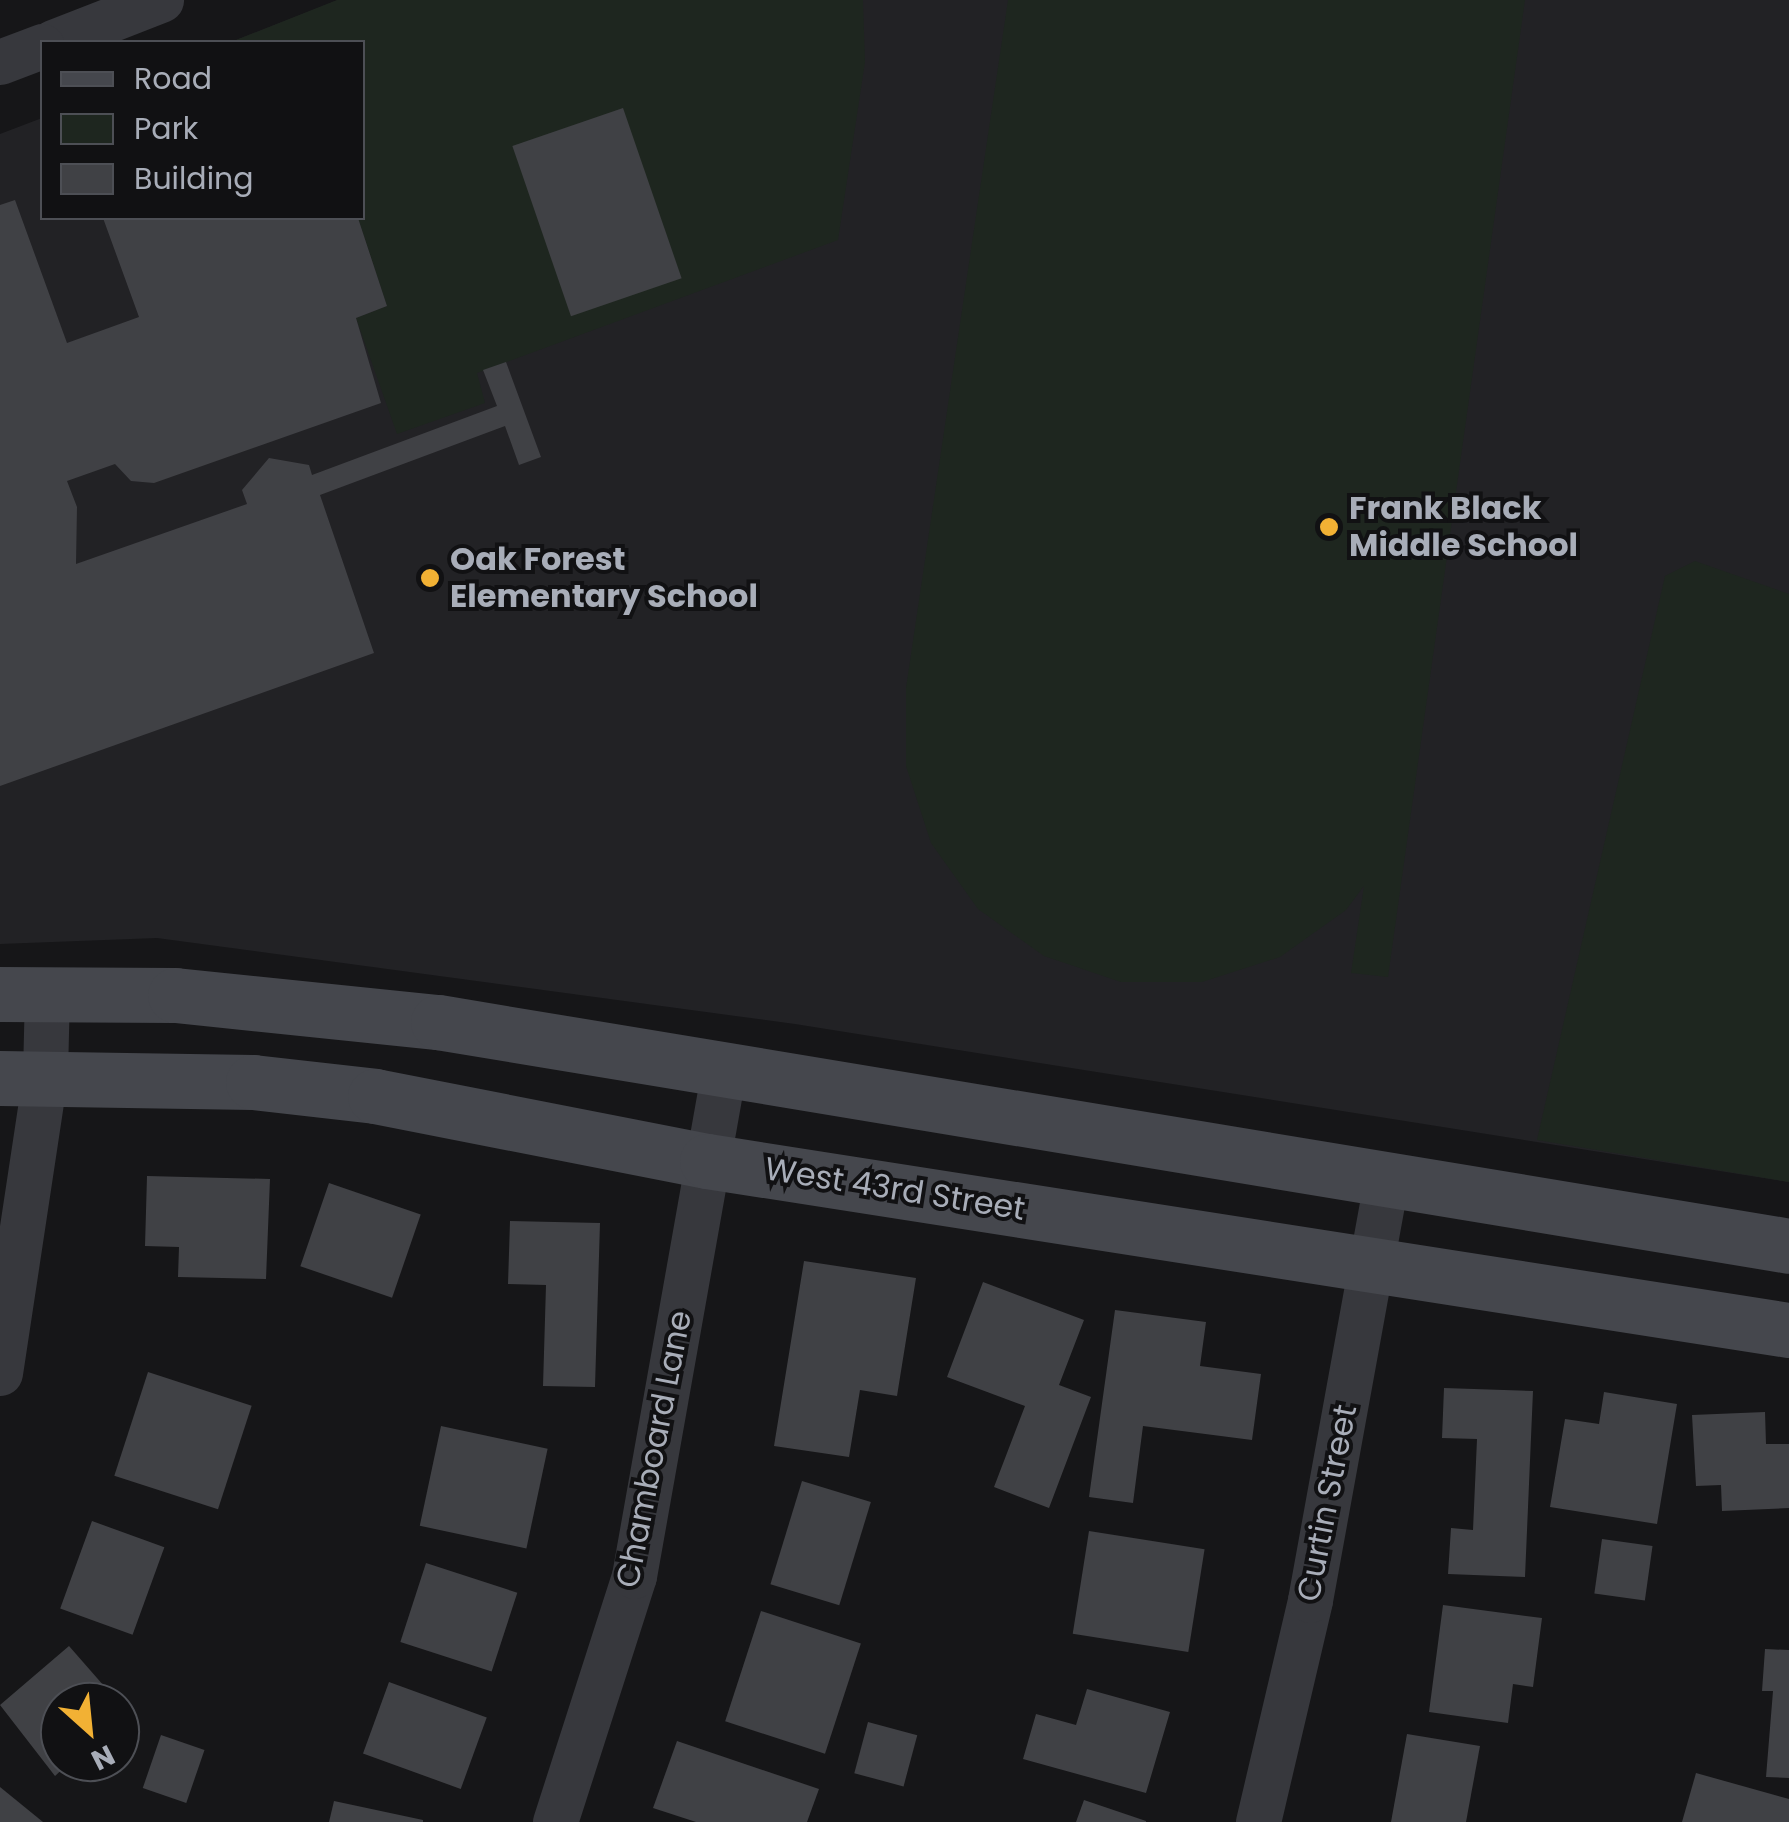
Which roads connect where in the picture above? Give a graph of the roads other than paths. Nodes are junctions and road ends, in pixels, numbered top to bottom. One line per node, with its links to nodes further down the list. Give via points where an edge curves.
1 (161, 0): 2 (street)
2 (58, 40)
3 (40, 47): 4 (street)
4 (0, 62)
5 (24, 992): 6 (main road, via 175,995 438,1022); 7 (street)
6 (724, 1069): 8 (street, Chamboard Lane); 9 (main road)
7 (22, 1076): 8 (main road, West 43rd Street, via 253,1082 376,1096); 13 (street)
8 (707, 1161): 11 (main road, West 43rd Street); 14 (street, Chamboard Lane, via 634,1576)
9 (1386, 1182): 10 (main road); 11 (street, Curtin Street)
10 (1789, 1246)
11 (1371, 1262): 12 (main road, West 43rd Street); 15 (street, Curtin Street, via 1310,1600)
12 (1789, 1330)
13 (0, 1373)
14 (555, 1822)
15 (1258, 1822)

